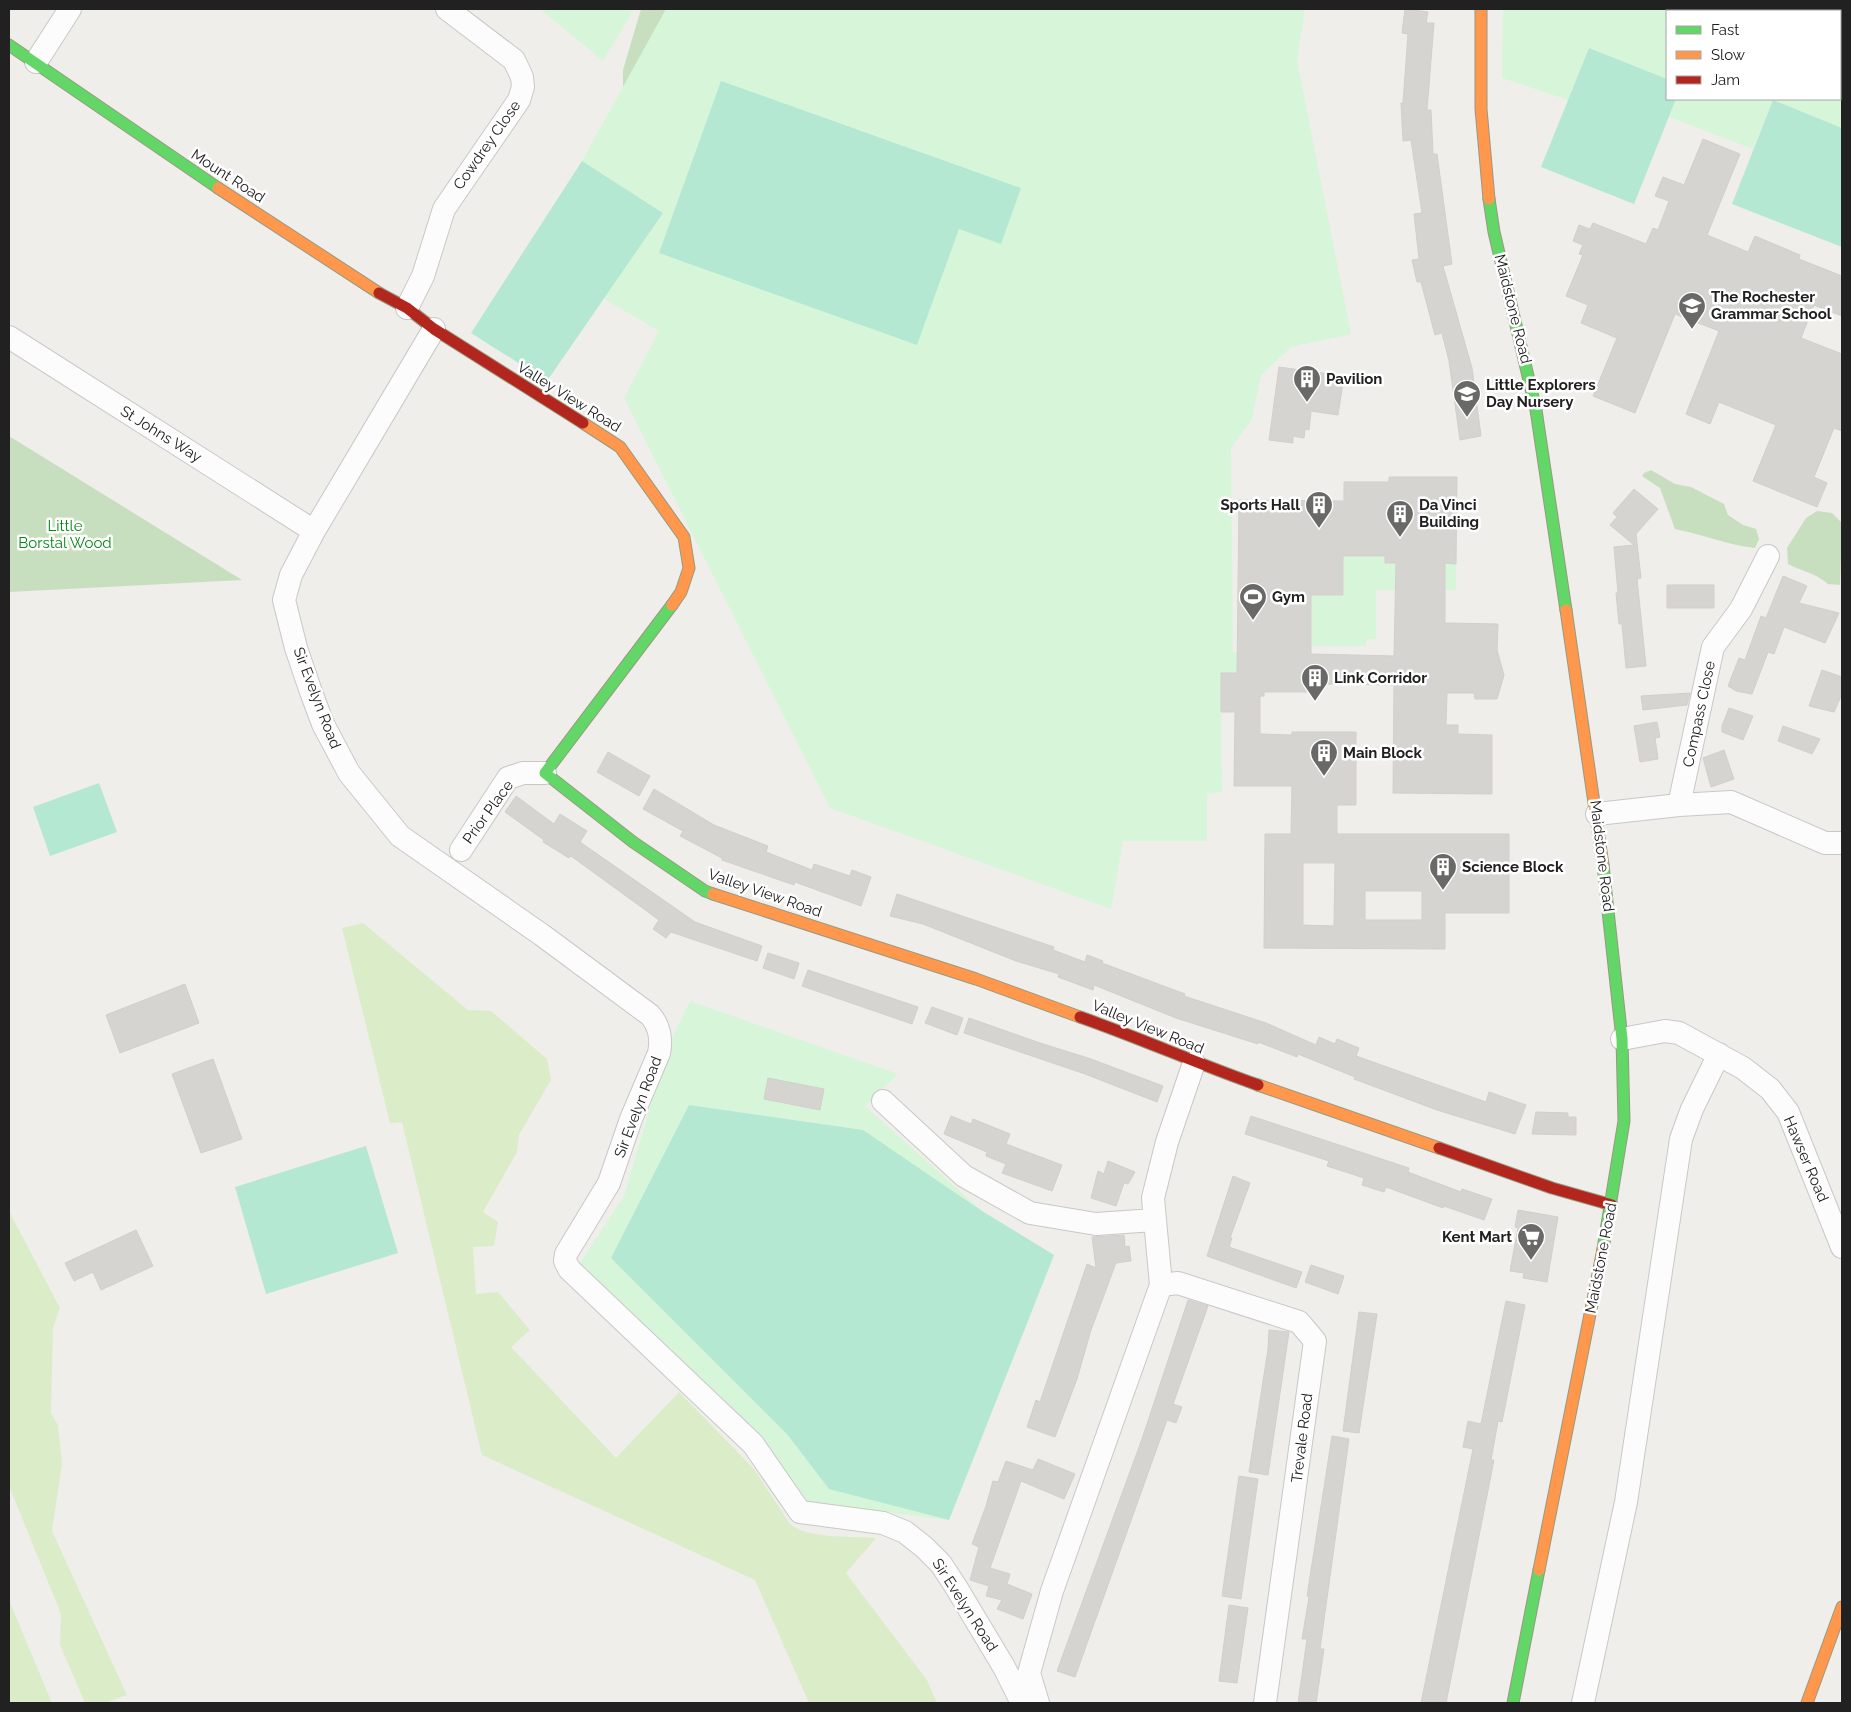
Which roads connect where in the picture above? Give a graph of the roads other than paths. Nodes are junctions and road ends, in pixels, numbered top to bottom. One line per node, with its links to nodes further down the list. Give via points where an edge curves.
1 (70, 9): 5 (street)
2 (447, 9): 6 (street, Cowdrey Close, via 514,60 522,74 523,88 513,112 444,209 423,276)
3 (1481, 9): 13 (street, Maidstone Road, via 1481,109 1492,221 1536,410)
4 (9, 45): 5 (street, Mount Road)
5 (36, 62): 6 (street, Mount Road, via 163,152 385,297)
6 (407, 308): 7 (street, Mount Road)
7 (434, 329): 9 (street, Sir Evelyn Road); 11 (street, Valley View Road, via 620,447 684,537 690,568 681,592)
8 (9, 336): 9 (street, St Johns Way)
9 (314, 531): 26 (street, Sir Evelyn Road, via 291,575 284,600 311,692 349,773 400,836 618,991 650,1015 658,1027 660,1045 657,1059 631,1119 608,1187 566,1254 569,1269 754,1444 800,1512 883,1523 905,1532 924,1547 941,1564 956,1587)
10 (1768, 556): 12 (street, Compass Close, via 1741,609 1713,647)
11 (545, 773): 15 (street, Prior Place, via 523,773 508,778); 18 (street, Valley View Road, via 633,842 705,891 976,979)
12 (1679, 805): 13 (street); 14 (street, via 1731,802 1826,843)
13 (1597, 814): 16 (street, Maidstone Road)
14 (1842, 844)
15 (461, 850)
16 (1622, 1039): 17 (street, Hawser Road, via 1665,1031 1679,1032); 20 (street, Maidstone Road, via 1624,1121)
17 (1719, 1054): 22 (street, Hawser Road, via 1770,1090 1788,1112); 30 (street, via 1681,1139 1626,1502)
18 (1194, 1062): 20 (street, Valley View Road, via 1552,1188); 21 (street, via 1167,1142 1153,1198)
19 (883, 1101): 21 (street, via 964,1176 1030,1213 1096,1224)
20 (1612, 1205): 29 (street, Maidstone Road)
21 (1154, 1220): 23 (street)
22 (1842, 1246)
23 (1161, 1284): 27 (street, via 1052,1591 1029,1673); 28 (street, Trevale Road, via 1178,1283 1299,1322 1315,1341)
24 (1842, 1608): 25 (street)
25 (1837, 1639): 31 (street)
26 (1022, 1703)
27 (1038, 1703)
28 (1265, 1703)
29 (1513, 1703)
30 (1583, 1703)
31 (1807, 1703)

